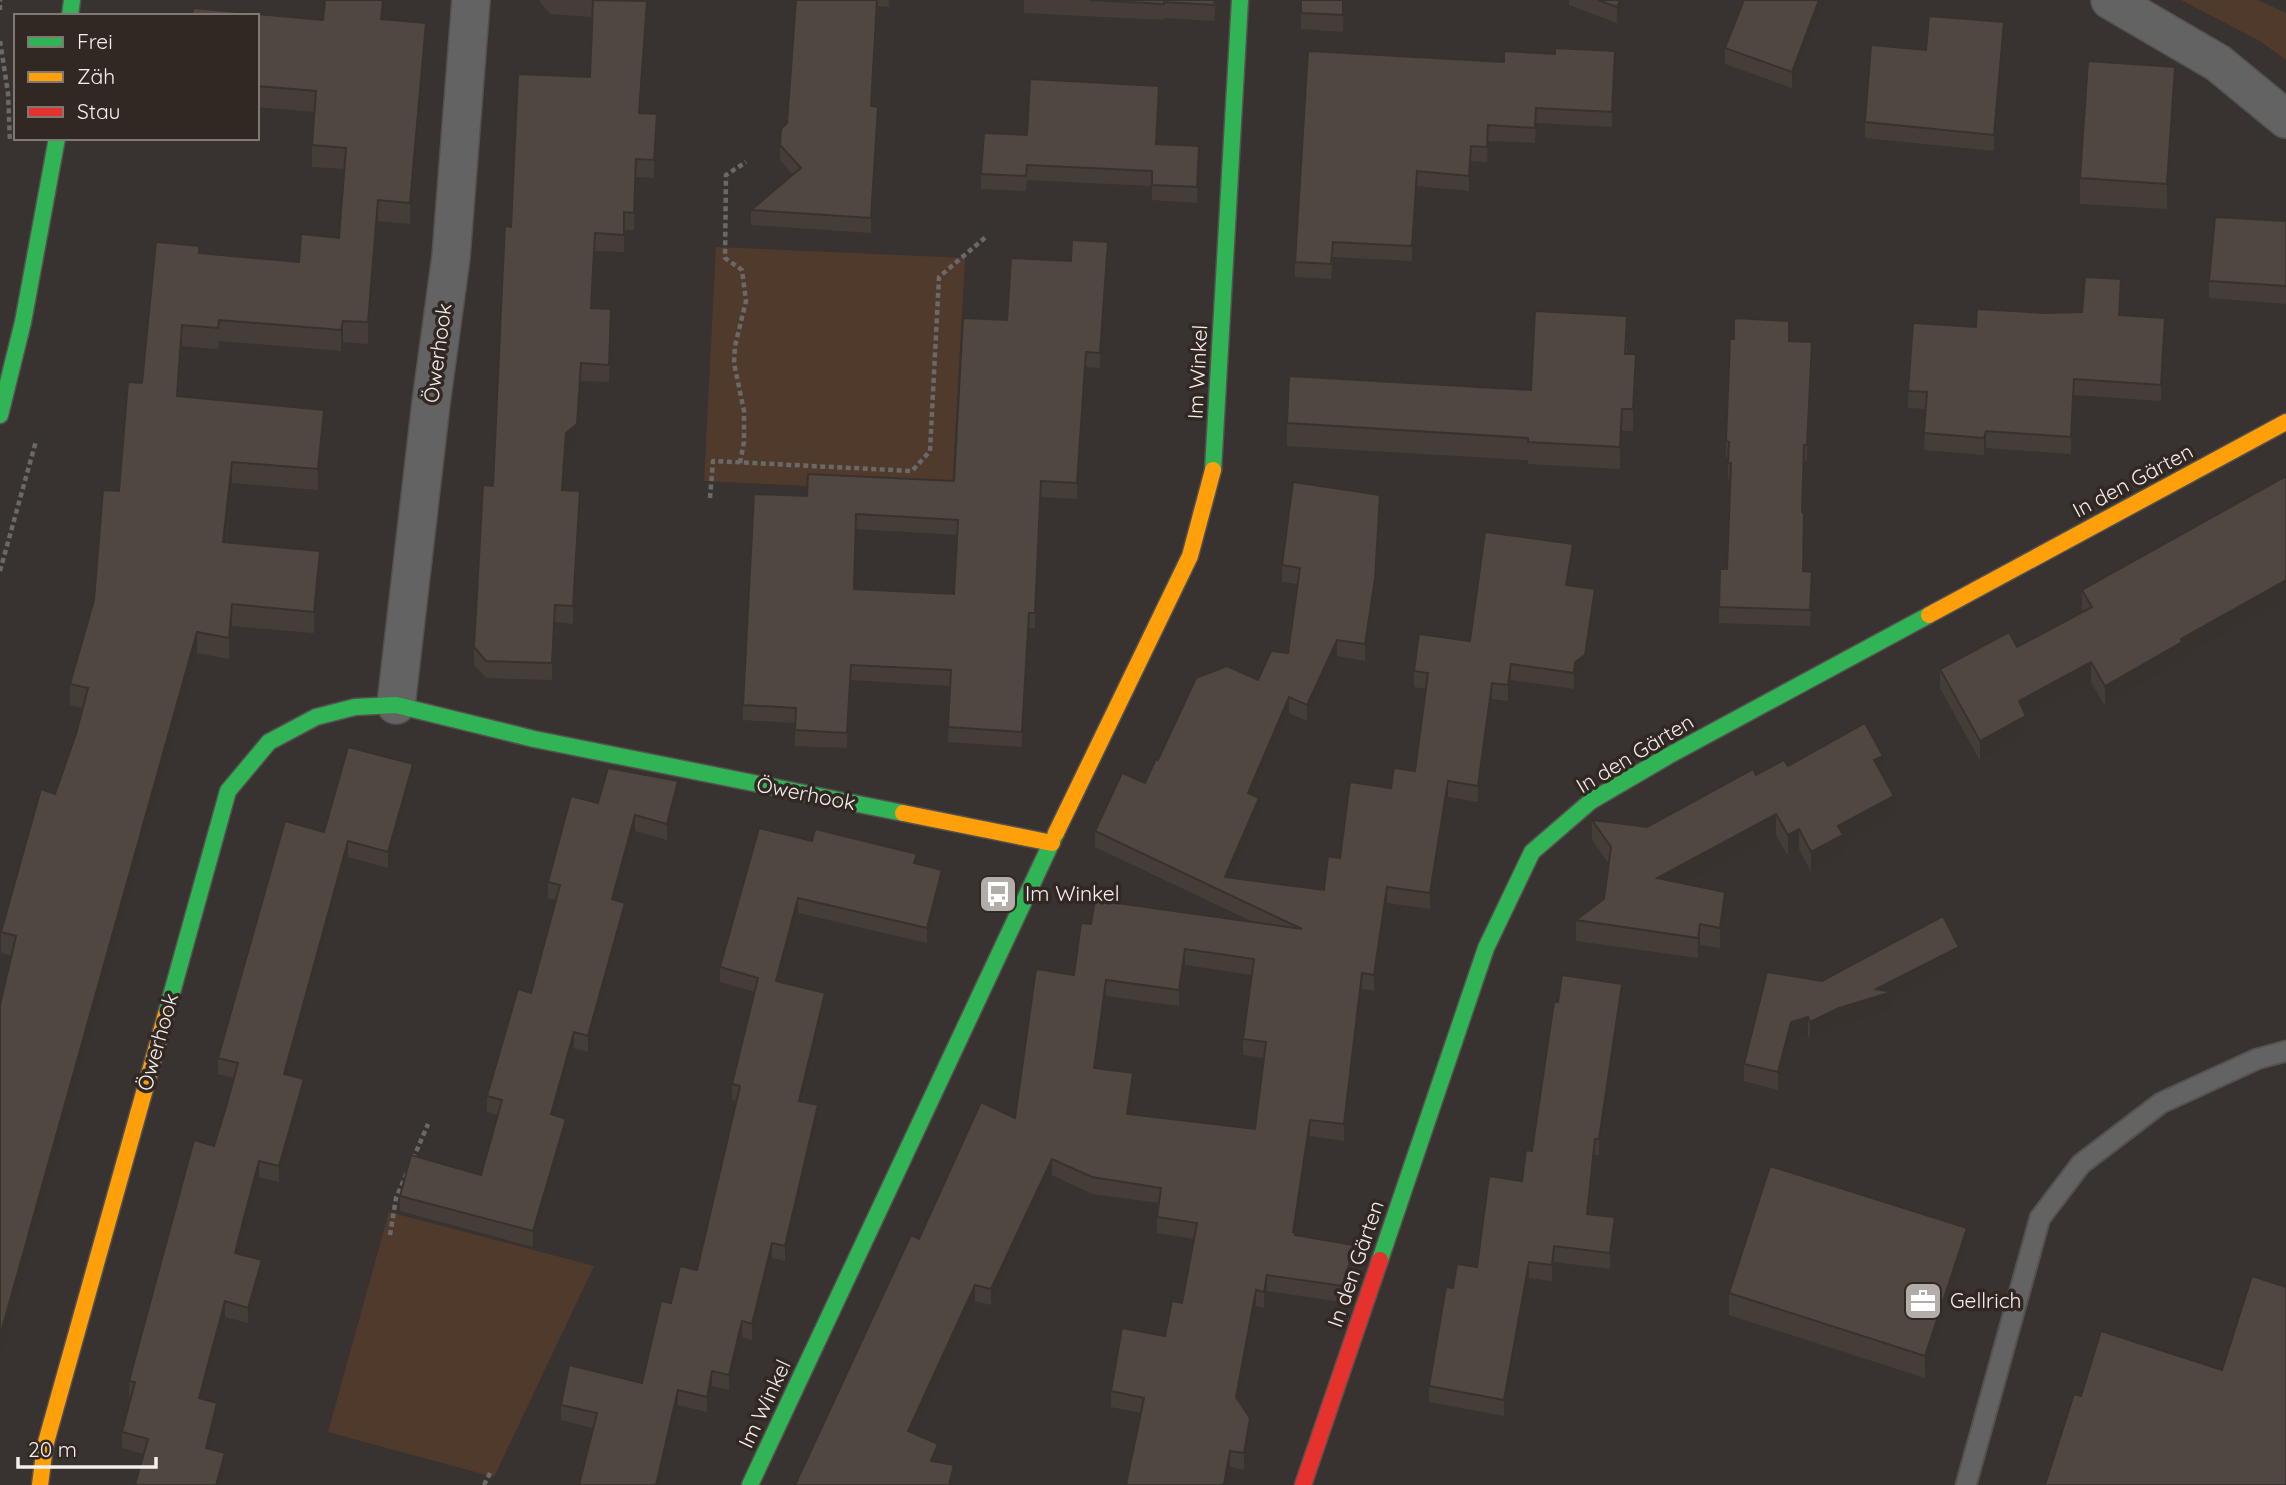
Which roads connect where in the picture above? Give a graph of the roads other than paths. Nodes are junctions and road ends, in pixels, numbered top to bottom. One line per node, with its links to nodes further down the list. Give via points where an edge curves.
1 (471, 0): 9 (street, Öwerhook, via 451,257)
2 (1240, 0): 10 (street, Im Winkel, via 1213,469 1190,556)
3 (2110, 0): 4 (street, via 2218,63)
4 (2286, 119)
5 (56, 140): 6 (street)
6 (11, 320): 7 (street)
7 (0, 415)
8 (2286, 422): 14 (street, In den Gärten, via 1668,756 1591,802 1532,852 1486,948)
9 (396, 705): 10 (street, Öwerhook, via 534,739); 12 (street, Öwerhook, via 355,707 316,717 269,742 228,791 45,1446)
10 (1052, 843): 13 (street, Im Winkel)
11 (2286, 1051): 15 (lane, via 2257,1059 2161,1103 2081,1164 2040,1218)
12 (40, 1485)
13 (750, 1485)
14 (1303, 1485)
15 (1966, 1485)

